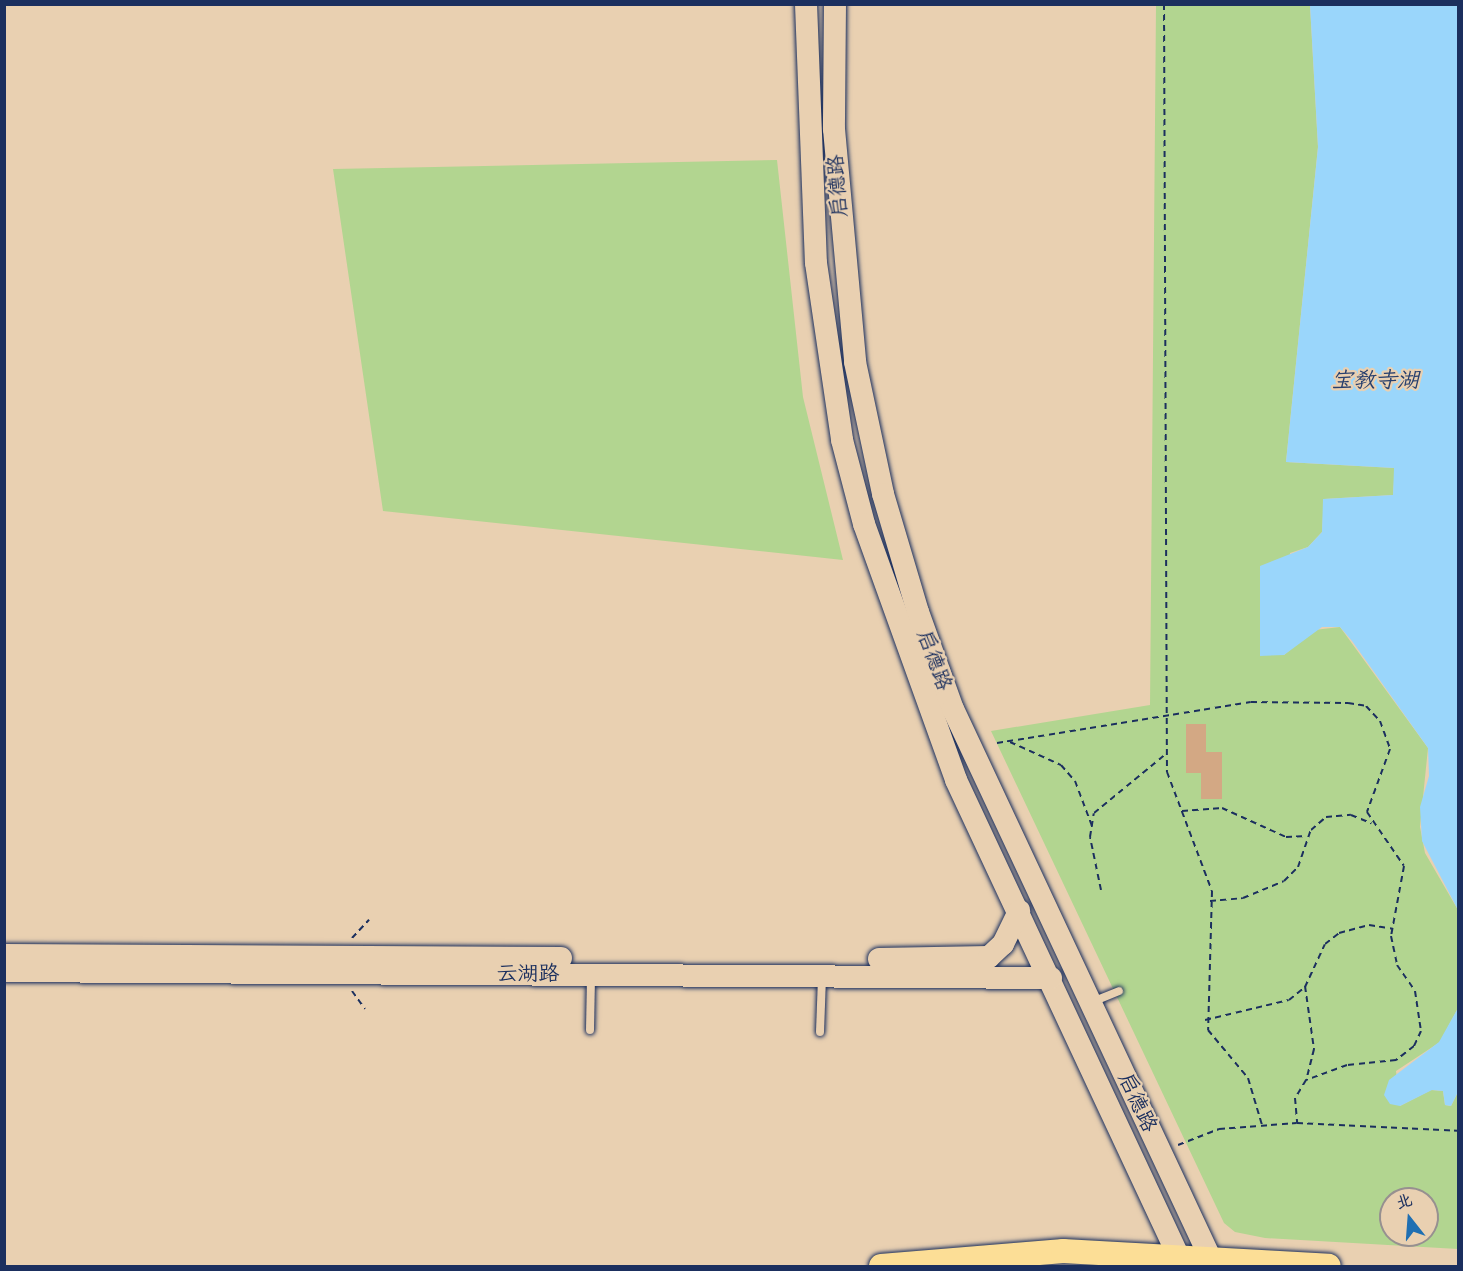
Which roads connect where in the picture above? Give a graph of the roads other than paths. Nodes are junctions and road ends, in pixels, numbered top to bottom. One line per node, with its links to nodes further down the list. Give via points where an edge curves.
1 (806, 4): 3 (main road, 启德路, via 816,263 842,440 906,652 956,780)
2 (835, 4): 10 (main road, 启德路, via 834,129 842,257 855,362 883,494 953,709)
3 (1019, 911): 4 (main road, 云湖路, via 1000,949 982,960); 8 (main road, 启德路)
4 (4, 955)
5 (4, 971): 6 (main road, 云湖路)
6 (591, 973): 7 (main road, 云湖路); 11 (lane)
7 (822, 974): 8 (main road, 云湖路); 12 (lane)
8 (1052, 978): 14 (main road, 启德路)
9 (1119, 991): 10 (lane)
10 (1091, 1002): 13 (main road, 启德路)
11 (590, 1030)
12 (820, 1032)
13 (1165, 1159): 14 (main road); 16 (main road, 启德路)
14 (1143, 1179): 15 (main road, 启德路)
15 (1181, 1260): 16 (main road); 17 (main road, via 1063,1251)
16 (1211, 1261): 18 (main road)
17 (880, 1266)
18 (1329, 1266)

